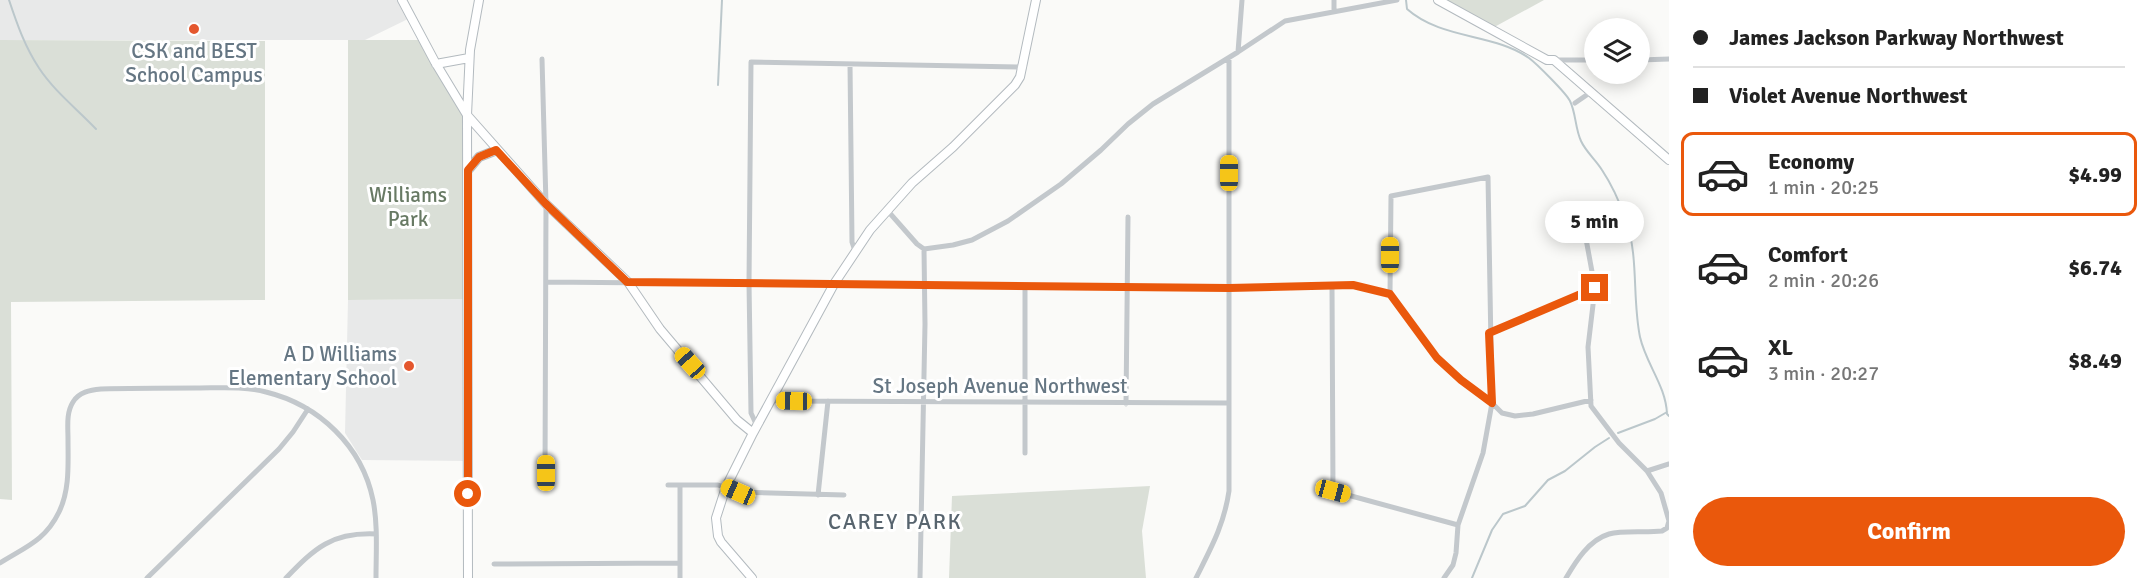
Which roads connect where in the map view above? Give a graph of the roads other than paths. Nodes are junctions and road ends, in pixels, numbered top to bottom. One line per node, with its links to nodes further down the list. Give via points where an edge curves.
1 (402, 0): 17 (street)
2 (479, 0): 10 (street)
3 (1036, 0): 19 (street)
4 (1242, 0): 9 (street)
5 (1334, 0): 8 (street)
6 (1397, 0): 8 (street)
7 (1438, 0): 14 (street, via 1547,60)
8 (1334, 11): 9 (street, via 1285,21)
9 (1238, 52): 11 (street)
10 (470, 58): 17 (street); 22 (street)
11 (1229, 58): 30 (street, via 1153,104 1061,184 1008,221 972,240); 40 (street)
12 (542, 59): 26 (street)
13 (1669, 59): 16 (street)
14 (1554, 60): 15 (street); 20 (street)
15 (1584, 60)
16 (1650, 60)
17 (436, 64): 22 (street)
18 (850, 64): 19 (street); 31 (street); 34 (street, via 751,62)
19 (1024, 67): 27 (street, via 1015,85)
20 (1591, 92): 21 (street); 24 (street)
21 (1575, 103)
22 (467, 115): 23 (street); 25 (street)
23 (496, 150): 25 (street, via 479,157); 26 (street)
24 (1669, 160)
25 (468, 170): 71 (street)
26 (546, 204): 32 (street); 33 (street)
27 (887, 210): 30 (street); 31 (street)
28 (1128, 217): 39 (street)
29 (1584, 228): 41 (street)
30 (924, 249): 36 (street)
31 (855, 251): 35 (street)
32 (546, 282): 33 (street); 57 (street)
33 (627, 282): 34 (street); 53 (street, via 660,329 737,420)
34 (749, 283): 35 (street); 53 (street, via 751,413)
35 (834, 284): 36 (street); 44 (street)
36 (924, 284): 37 (street); 47 (street)
37 (1026, 286): 39 (street); 48 (street)
38 (1332, 286): 40 (street); 42 (street, via 1353,285); 63 (street, via 1333,491)
39 (1127, 287): 40 (street); 51 (street)
40 (1229, 288): 49 (street)
41 (1595, 288): 43 (street); 45 (street, via 1588,347)
42 (1390, 294): 43 (street, via 1391,196 1488,177); 50 (street, via 1437,358)
43 (1489, 333): 50 (street)
44 (772, 399): 46 (street, St Joseph Avenue Northwest); 53 (street)
45 (1591, 400): 50 (street, via 1515,416 1502,413); 56 (street, via 1591,406 1619,443)
46 (828, 401): 47 (street, St Joseph Avenue Northwest); 61 (street)
47 (923, 402): 48 (street, St Joseph Avenue Northwest); 74 (street)
48 (1026, 403): 51 (street, St Joseph Avenue Northwest); 54 (street)
49 (1229, 403): 51 (street, St Joseph Avenue Northwest); 75 (street, via 1226,514)
50 (1492, 403): 63 (street, via 1483,453)
51 (1126, 404)
52 (308, 409): 64 (street, via 337,432 360,464 372,498); 65 (street, via 250,389 85,392 69,410 68,476 59,511 39,539); 68 (street, via 279,449)
53 (755, 429): 60 (street)
54 (1025, 453)
55 (1669, 464): 56 (street)
56 (1647, 471): 77 (street, via 1660,493 1669,521 1667,528 1649,533 1610,533 1583,552)
57 (546, 473)
58 (668, 485): 59 (street)
59 (680, 485): 60 (street); 66 (street)
60 (726, 487): 61 (street, via 738,492); 73 (street, via 716,518 718,536)
61 (818, 495): 62 (street)
62 (844, 495)
63 (1458, 525): 76 (street, via 1453,565)
64 (376, 534): 69 (street, via 344,536 324,543); 70 (street)
65 (0, 563)
66 (680, 563): 67 (street); 72 (street)
67 (494, 564)
68 (147, 578)
69 (286, 578)
70 (376, 578)
71 (468, 578)
72 (680, 578)
73 (752, 578)
74 (920, 578)
75 (1196, 578)
76 (1444, 578)
77 (1566, 578)

